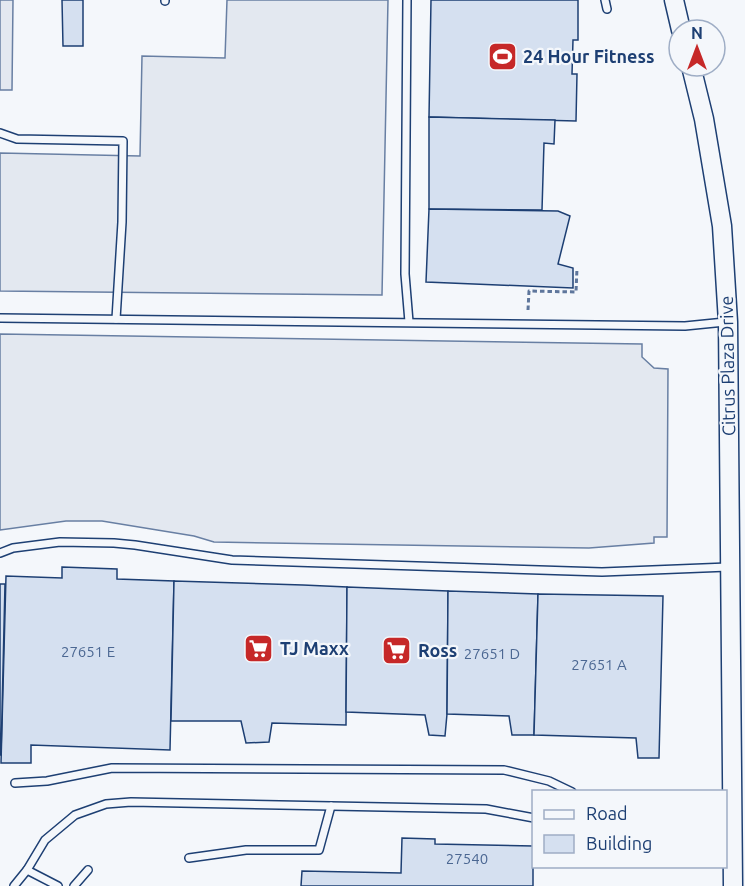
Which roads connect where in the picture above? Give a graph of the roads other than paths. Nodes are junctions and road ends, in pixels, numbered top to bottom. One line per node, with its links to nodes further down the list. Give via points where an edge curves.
1 (407, 0): 10 (lane, via 405,274)
2 (605, 0): 4 (lane)
3 (674, 0): 5 (street)
4 (607, 9)
5 (678, 18)
6 (694, 78): 11 (street, Citrus Plaza Drive, via 722,226)
7 (0, 133): 9 (lane, via 17,138 123,141)
8 (0, 318): 9 (lane)
9 (116, 319): 10 (lane)
10 (409, 322): 11 (lane, via 685,326)
11 (728, 322): 13 (street, Citrus Plaza Drive)
12 (0, 553): 13 (lane, via 60,542 114,543 242,560 602,572)
13 (731, 567): 18 (street, Citrus Plaza Drive)
14 (15, 783): 15 (lane, via 47,782 112,768 504,770)
15 (568, 790)
16 (332, 806): 17 (lane, via 486,809); 19 (lane, via 319,850 246,850); 20 (lane, via 106,804 75,815 45,840)
17 (532, 818)
18 (729, 850): 25 (street, Citrus Plaza Drive)
19 (189, 858)
20 (27, 870): 22 (lane); 23 (lane)
21 (88, 870): 24 (lane)
22 (14, 886)
23 (58, 886)
24 (74, 886)
25 (733, 886)

